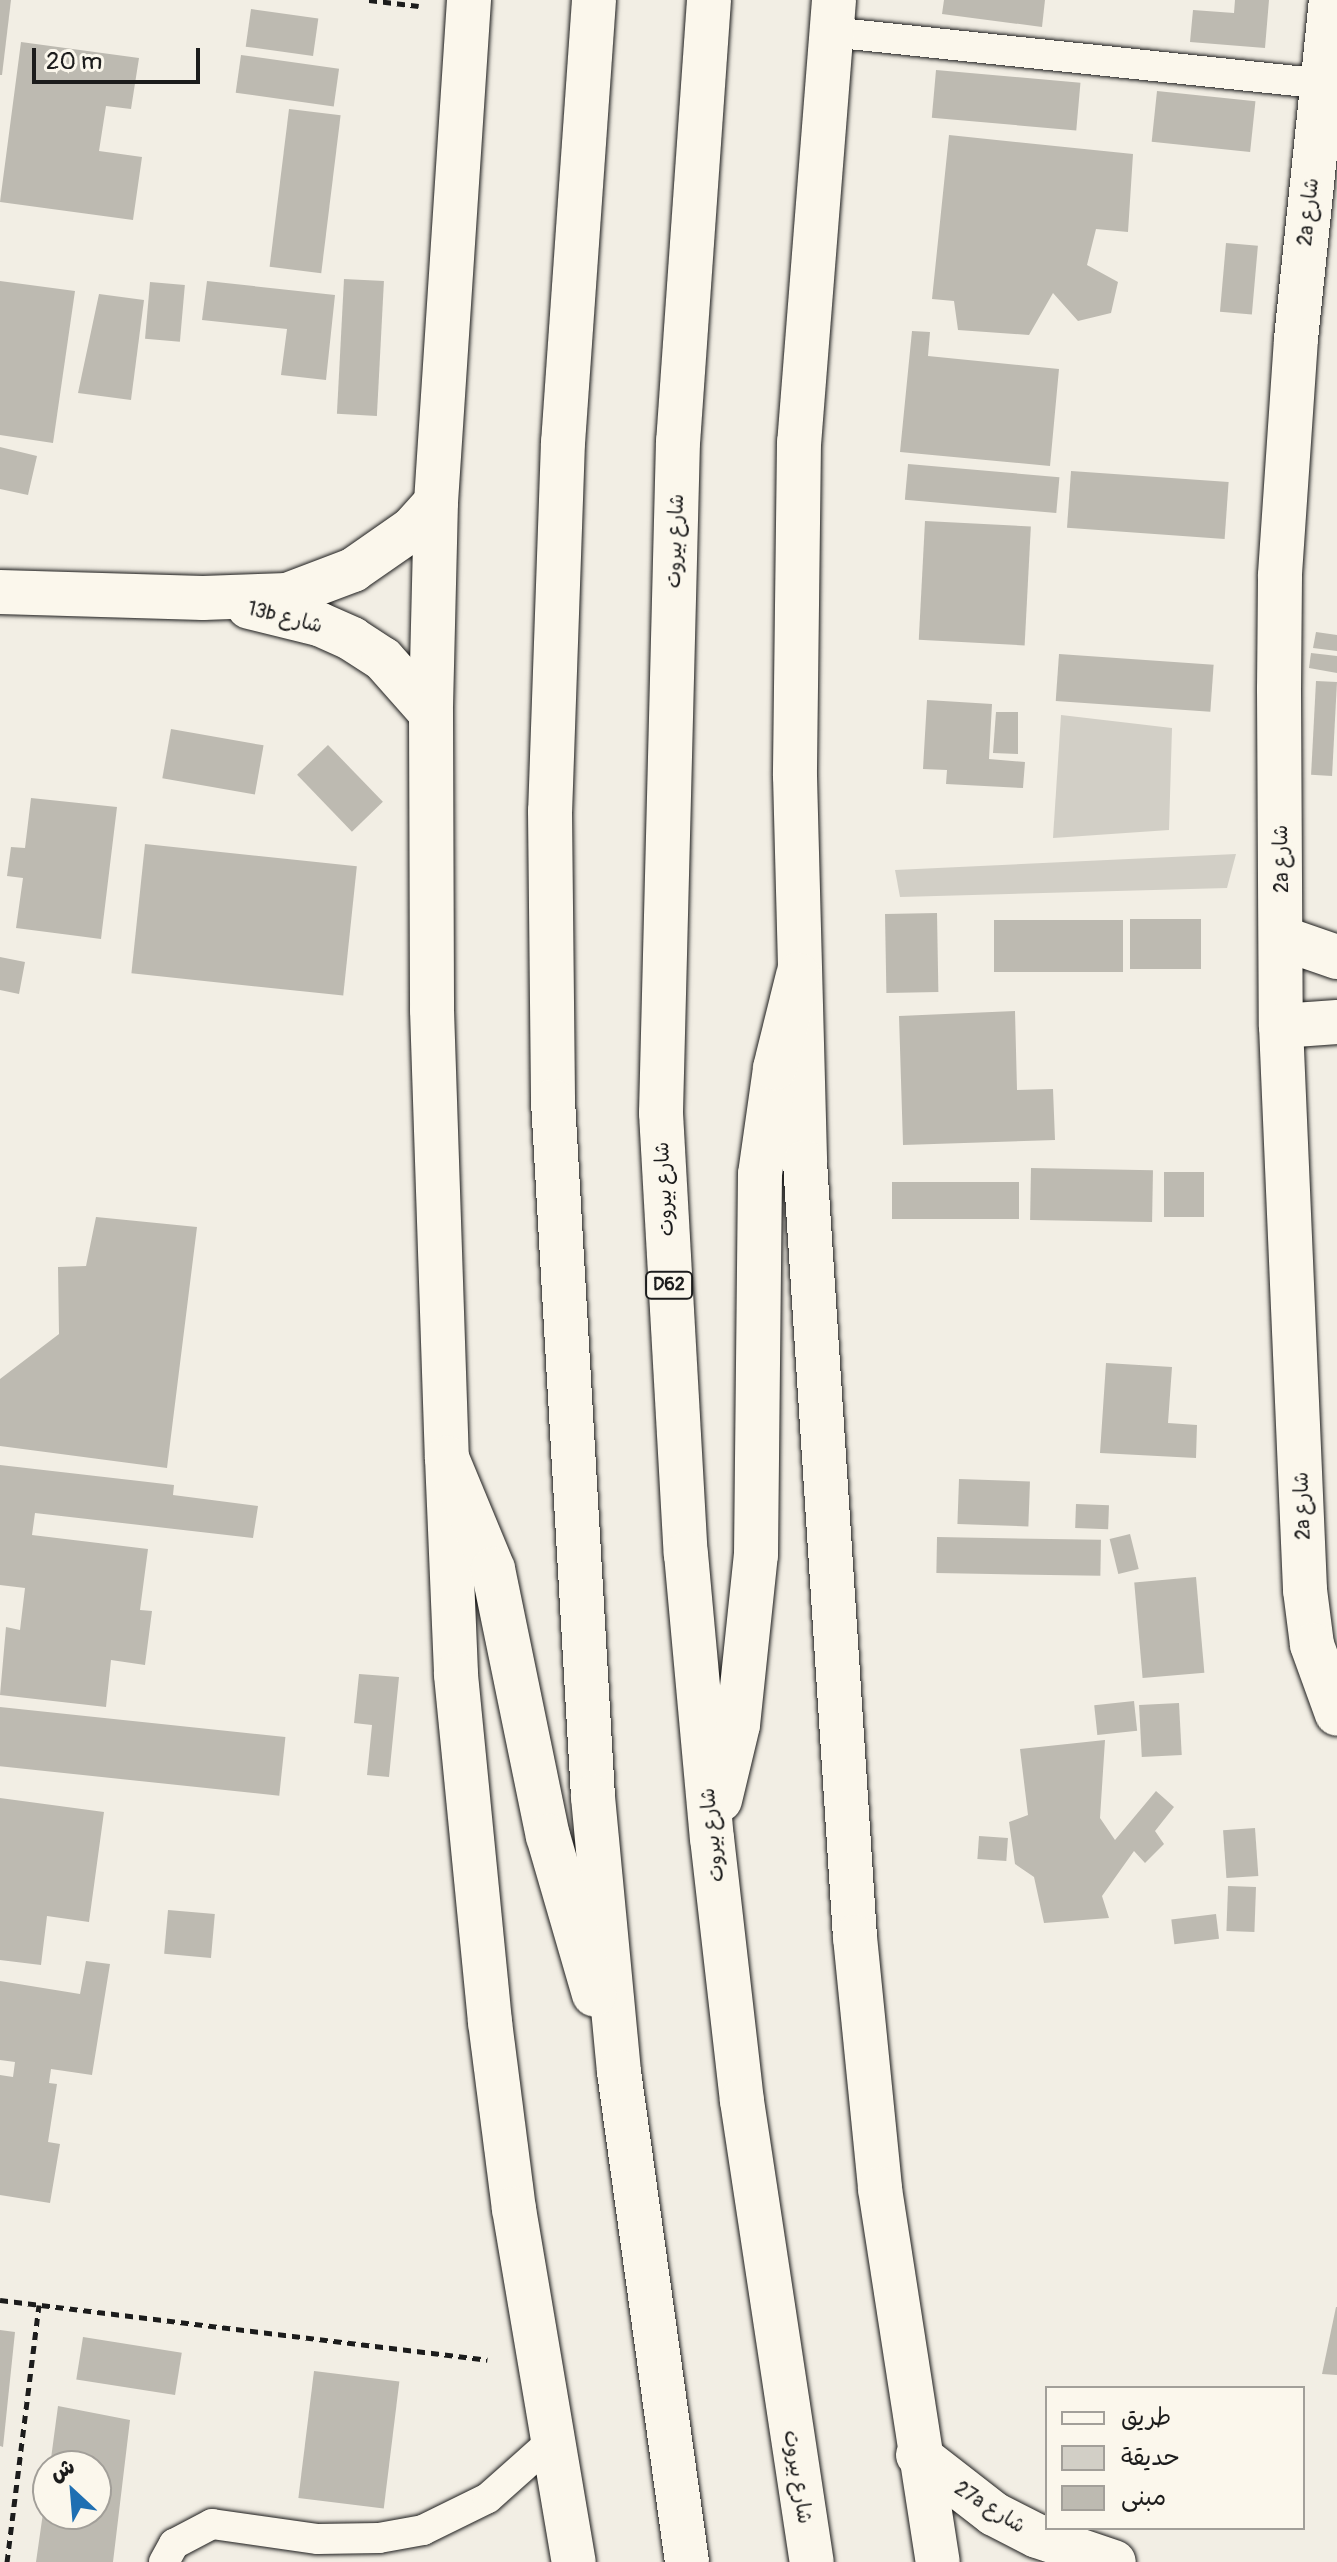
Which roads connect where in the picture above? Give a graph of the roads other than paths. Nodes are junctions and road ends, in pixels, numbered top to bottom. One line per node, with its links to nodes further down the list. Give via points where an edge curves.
1 (469, 0): 7 (main road)
2 (594, 0): 19 (main road, via 563,442 550,811 552,1055 590,1752)
3 (709, 0): 18 (main road, شارع بيروت / D62, via 678,441 661,1113 685,1539)
4 (1331, 0): 6 (main road, 2a شارع)
5 (832, 16): 6 (lane); 13 (main road, via 799,442)
6 (1330, 83): 11 (main road, 2a شارع, via 1305,227 1280,576)
7 (436, 502): 9 (main road, 13b شارع, via 384,551 321,585 287,595); 10 (main road)
8 (0, 592): 9 (main road, 13b شارع)
9 (203, 598): 10 (main road, 13b شارع, via 308,621 352,639 392,667)
10 (431, 713): 16 (main road, via 432,1010)
11 (1282, 938): 12 (main road); 15 (main road, 2a شارع)
12 (1337, 957)
13 (798, 975): 18 (main road, via 764,1131 750,1641 738,1725); 21 (main road, via 815,1345 855,1937 880,2189)
14 (1337, 1022): 15 (main road)
15 (1281, 1026): 17 (main road, 2a شارع, via 1305,1590 1312,1645)
16 (447, 1458): 19 (main road, via 493,1569 548,1836); 20 (main road, via 456,1675 486,1990 514,2209)
17 (1337, 1714)
18 (712, 1838): 25 (main road, شارع بيروت / D62, via 742,2101)
19 (619, 2072): 24 (main road)
20 (553, 2440): 22 (lane, via 488,2498 423,2530 379,2538 318,2539 212,2524 174,2544); 23 (main road)
21 (918, 2455): 26 (main road); 27 (main road, 27a شارع, via 994,2514 1037,2536)
22 (164, 2562)
23 (574, 2562)
24 (687, 2562)
25 (812, 2562)
26 (938, 2562)
27 (1114, 2562)

